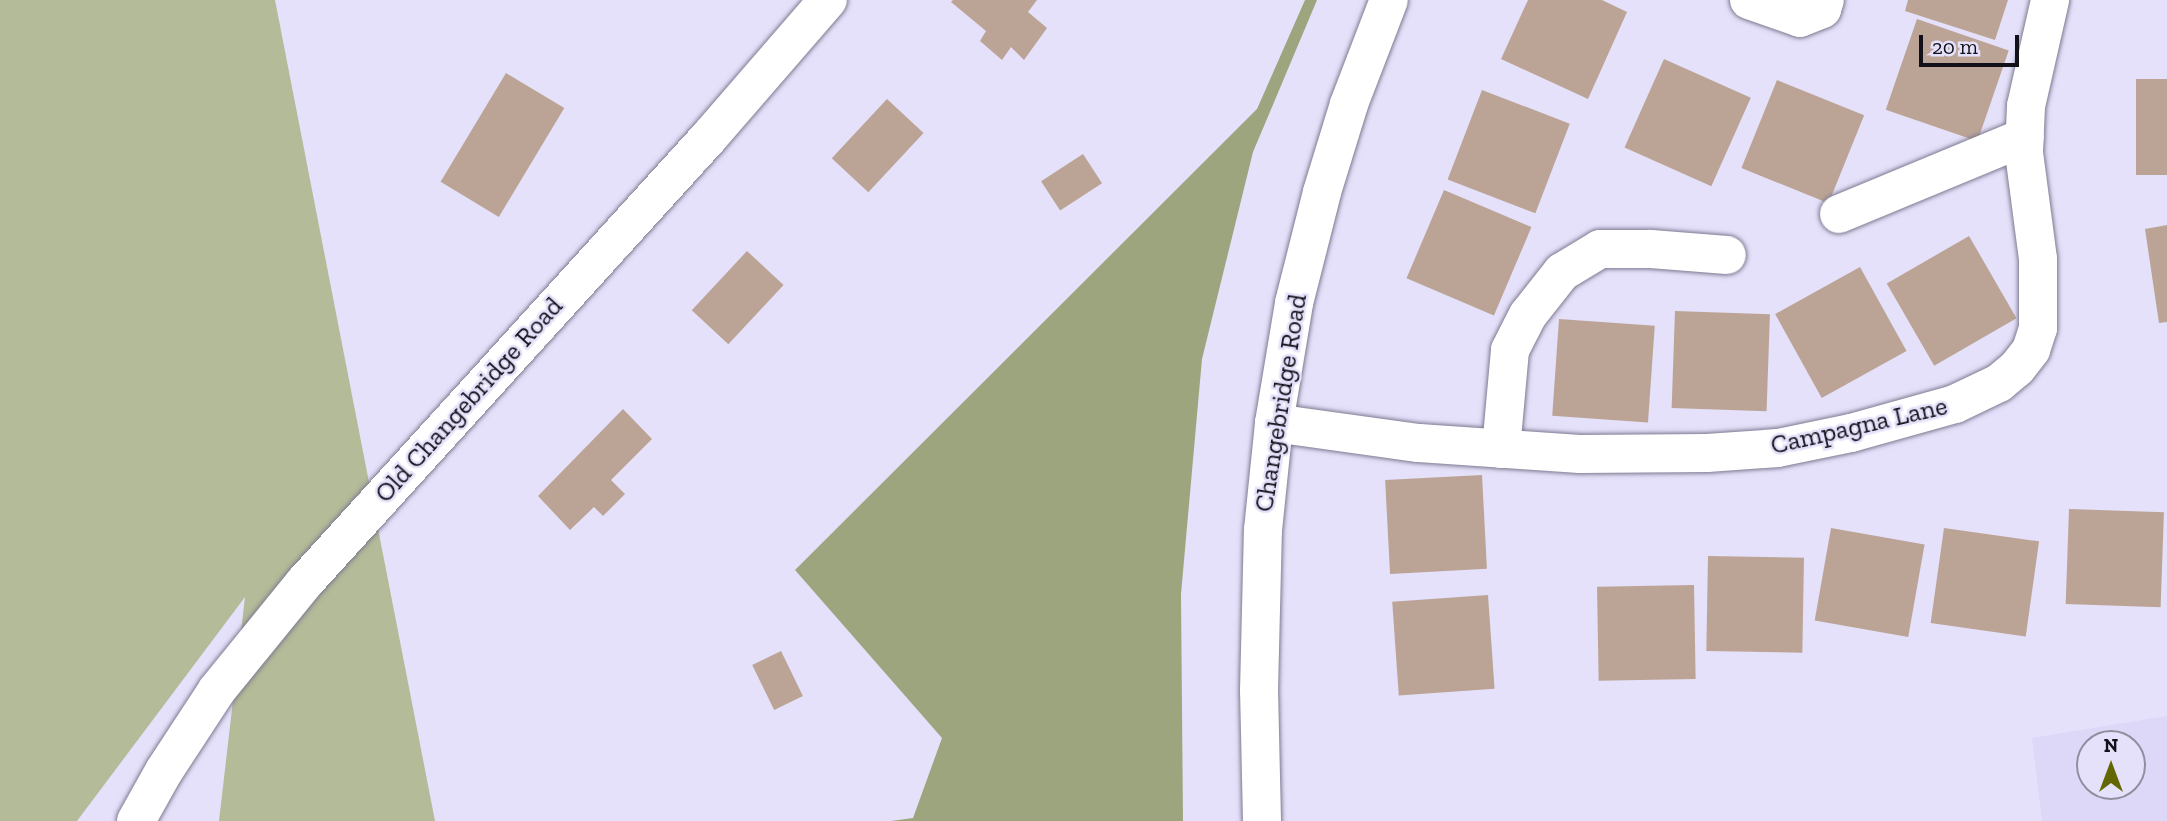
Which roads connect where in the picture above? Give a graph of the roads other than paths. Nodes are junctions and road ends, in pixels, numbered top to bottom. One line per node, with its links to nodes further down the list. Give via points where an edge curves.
1 (828, 0): 11 (street, Old Changebridge Road, via 304,583 217,690)
2 (1389, 0): 9 (street, Changebridge Road, via 1349,104 1322,192 1294,303)
3 (1749, 0): 4 (street, via 1800,18 1822,9)
4 (1825, 0)
5 (2050, 0): 6 (street, Campagna Lane, via 2029,83)
6 (2025, 136): 7 (street); 10 (street, Campagna Lane, via 2038,259 2038,328 2031,350 1999,383 1955,404 1778,448 1580,454)
7 (1839, 214)
8 (1727, 255): 10 (street, via 1600,249 1562,272 1528,315 1510,350)
9 (1274, 423): 10 (street, Campagna Lane); 12 (street, Changebridge Road, via 1263,530)
10 (1501, 449)
11 (136, 821)
12 (1262, 821)

